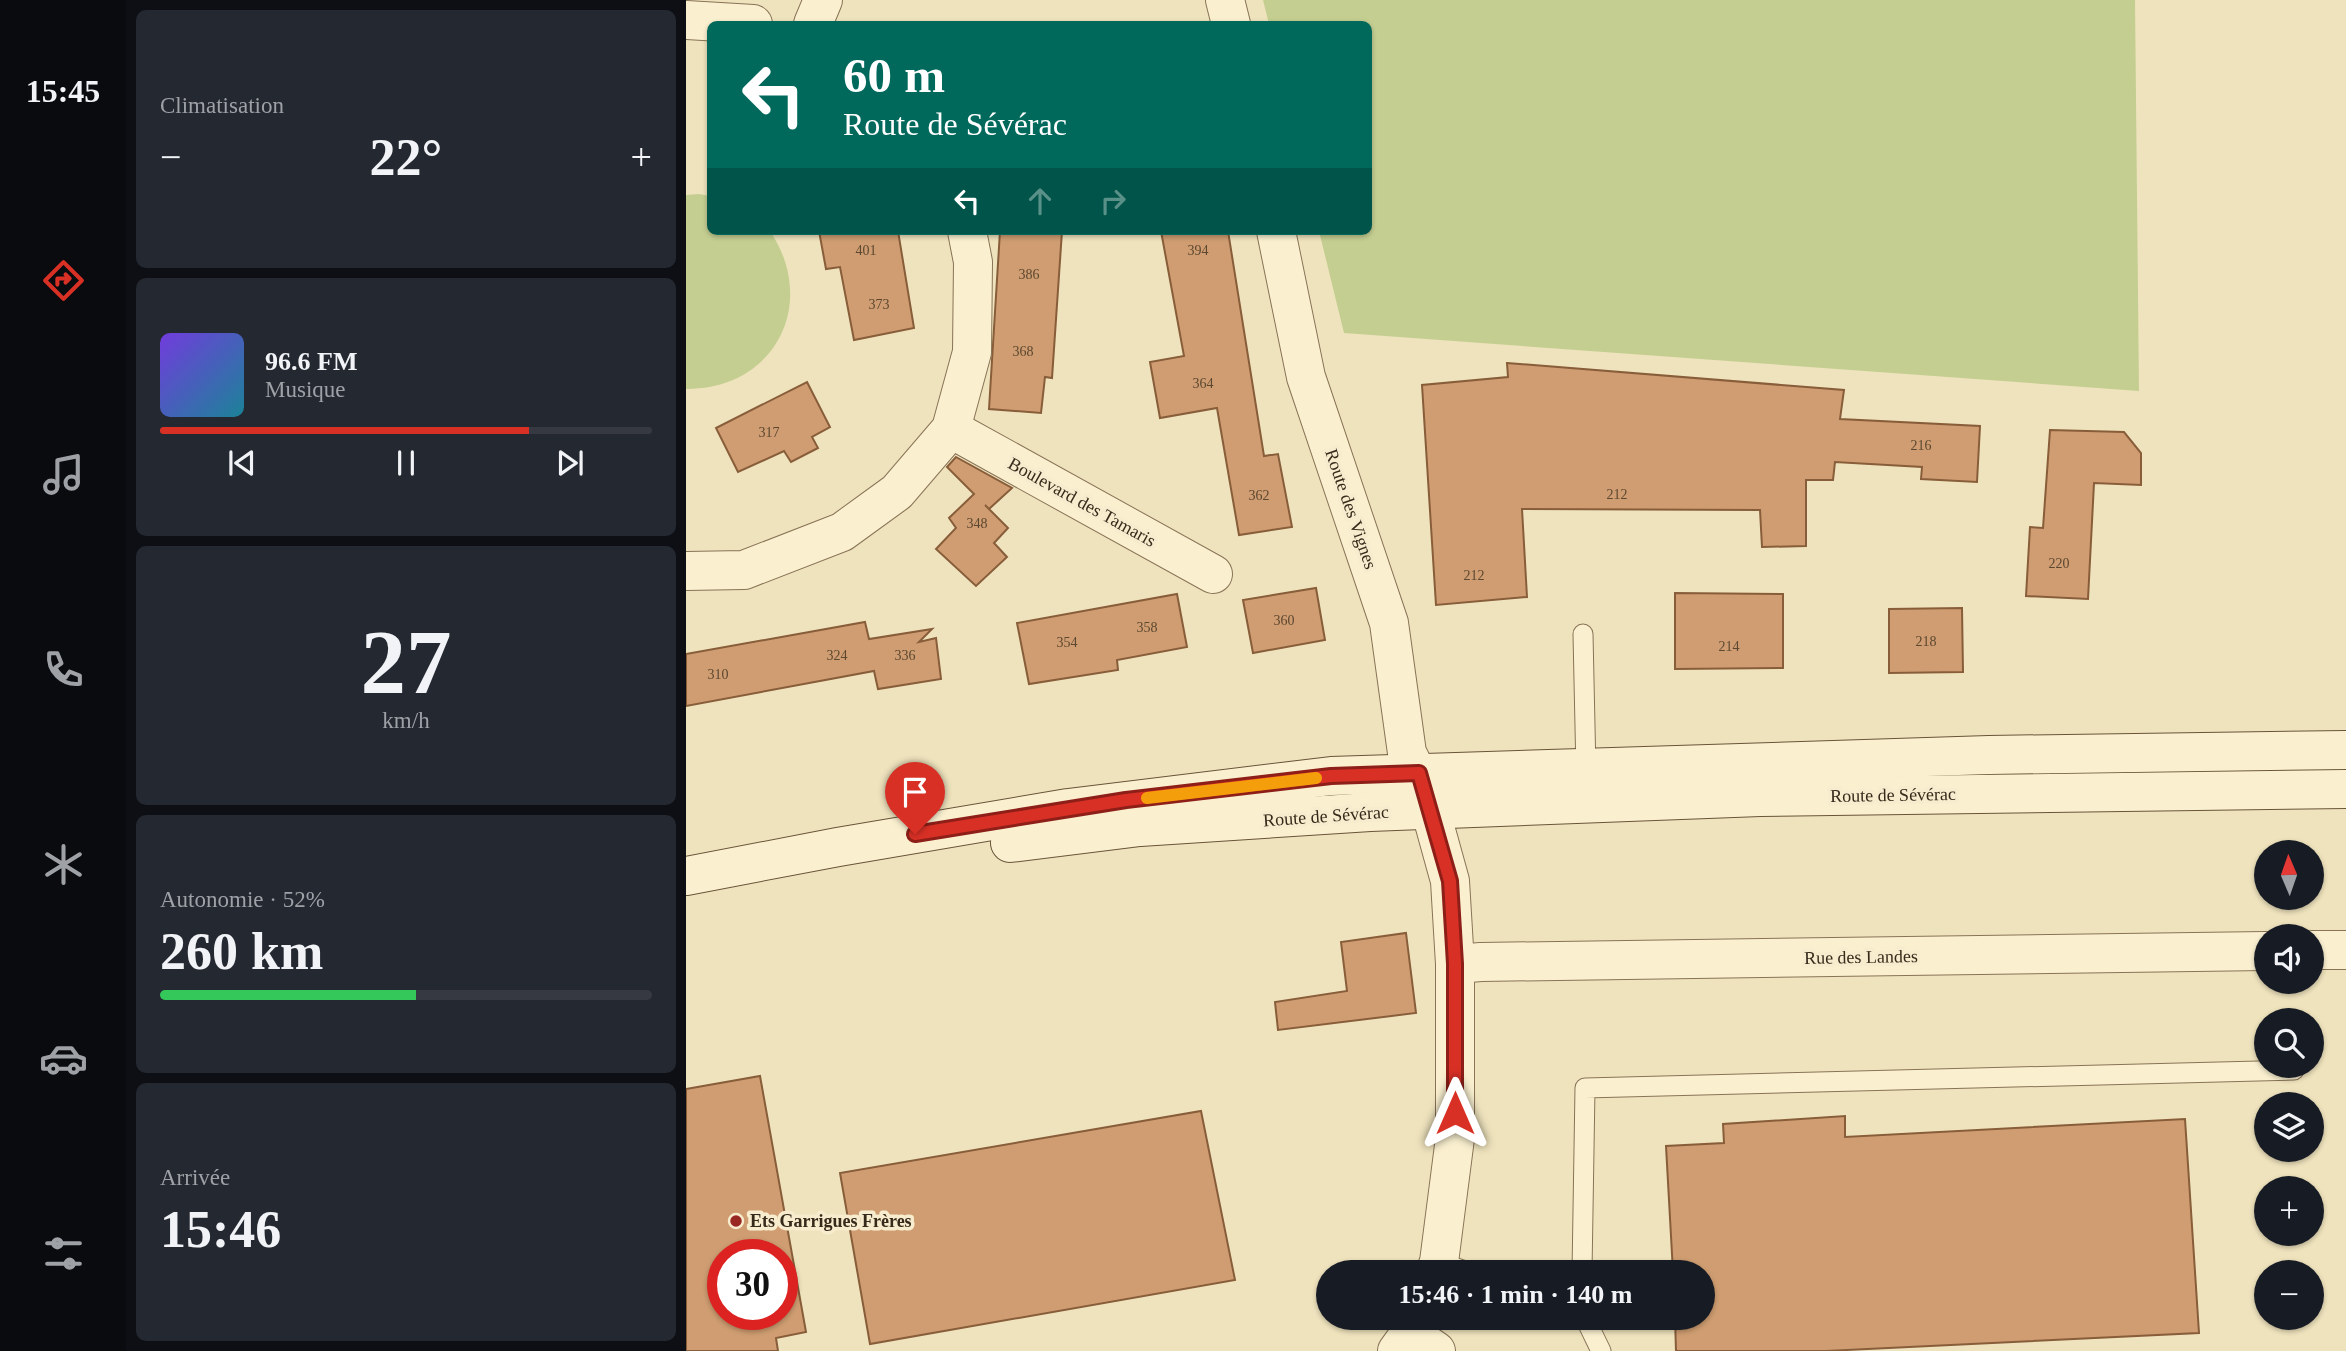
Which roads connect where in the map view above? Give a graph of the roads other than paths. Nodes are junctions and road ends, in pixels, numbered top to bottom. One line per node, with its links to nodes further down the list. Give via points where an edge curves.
1 (823, 0): 5 (main road)
2 (1225, 0): 6 (main road)
3 (686, 20): 4 (main road)
4 (707, 21)
5 (814, 21)
6 (1230, 21)
7 (968, 235): 9 (main road, via 973,261 972,352)
8 (1277, 235): 17 (main road, Route des Vignes, via 1306,377 1389,623 1407,753)
9 (951, 429): 10 (main road, via 897,492 842,531 744,570); 11 (main road, Boulevard des Tamaris)
10 (686, 571)
11 (1213, 574)
12 (1583, 634): 15 (lane)
13 (2346, 750): 15 (main road, Route de Sévérac, via 2071,754)
14 (2346, 767): 18 (main road, Route de Sévérac, via 2159,771)
15 (1586, 776): 17 (main road, Route de Sévérac)
16 (2346, 789): 18 (main road, Route de Sévérac)
17 (1424, 790): 18 (main road, Route de Sévérac, via 1760,797); 19 (main road, Route de Sévérac, via 1331,776 1103,803); 20 (main road, Route de Sévérac, via 1197,824 912,855); 24 (main road, Route des Vignes, via 1450,881)
18 (2097, 792)
19 (686, 876)
20 (686, 893)
21 (2324, 950): 22 (main road)
22 (2346, 950)
23 (2254, 951): 24 (main road, Rue des Landes)
24 (1455, 964): 26 (main road, Route des Vignes, via 1455,1138)
25 (2254, 1071): 27 (lane, via 1585,1088)
26 (1448, 1260)
27 (1583, 1260)
28 (1591, 1330): 29 (lane)
29 (1601, 1351)

